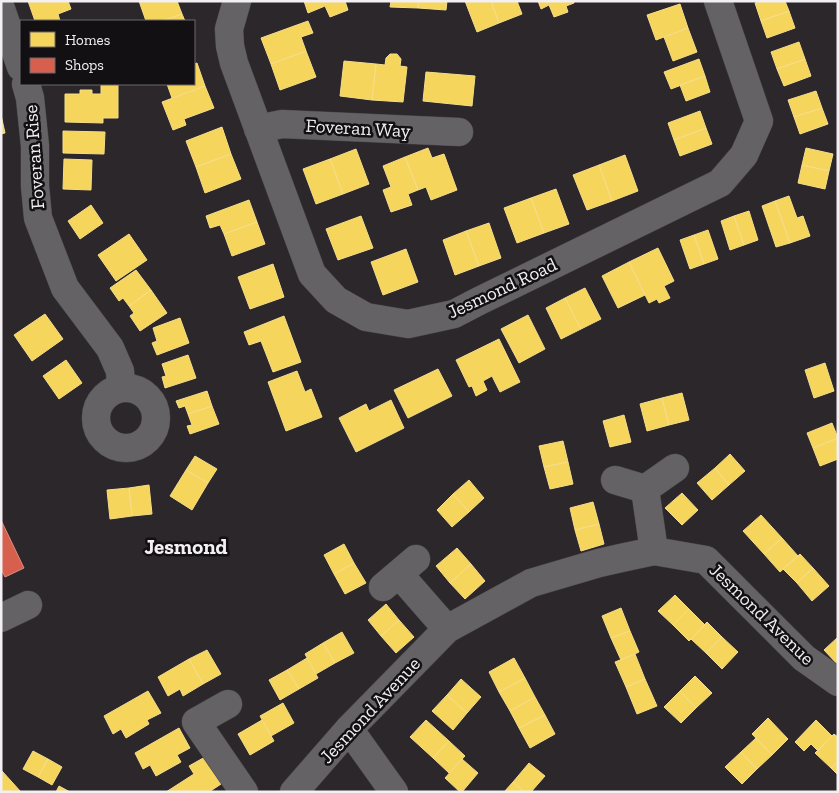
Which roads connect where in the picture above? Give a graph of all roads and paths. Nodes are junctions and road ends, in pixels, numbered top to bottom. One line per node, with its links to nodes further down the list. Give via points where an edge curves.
1 (237, 1): 6 (street, Jesmond Road, via 228,29 230,46)
2 (718, 1): 6 (street, Jesmond Road, via 759,121 744,155 720,183 454,314 408,324 366,317 336,300 312,274)
3 (1, 9): 4 (street)
4 (14, 62)
5 (26, 85): 8 (street, Foveran Rise, via 35,146 38,218 65,288 110,348 120,371)
6 (258, 129): 7 (street, Foveran Way, via 282,124)
7 (459, 132)
8 (121, 388)
9 (675, 468): 11 (street)
10 (615, 480): 11 (street)
11 (645, 489): 12 (street)
12 (654, 552): 16 (street, Jesmond Avenue, via 531,582); 17 (street, Jesmond Avenue, via 706,560 804,658)
13 (399, 573): 16 (street)
14 (28, 605): 15 (street)
15 (1, 618)
16 (447, 629): 19 (street, Jesmond Avenue)
17 (838, 682)
18 (228, 704): 20 (street, via 196,722)
19 (349, 729): 21 (street, Jesmond Avenue); 22 (street)
20 (244, 792)
21 (294, 792)
22 (394, 792)

